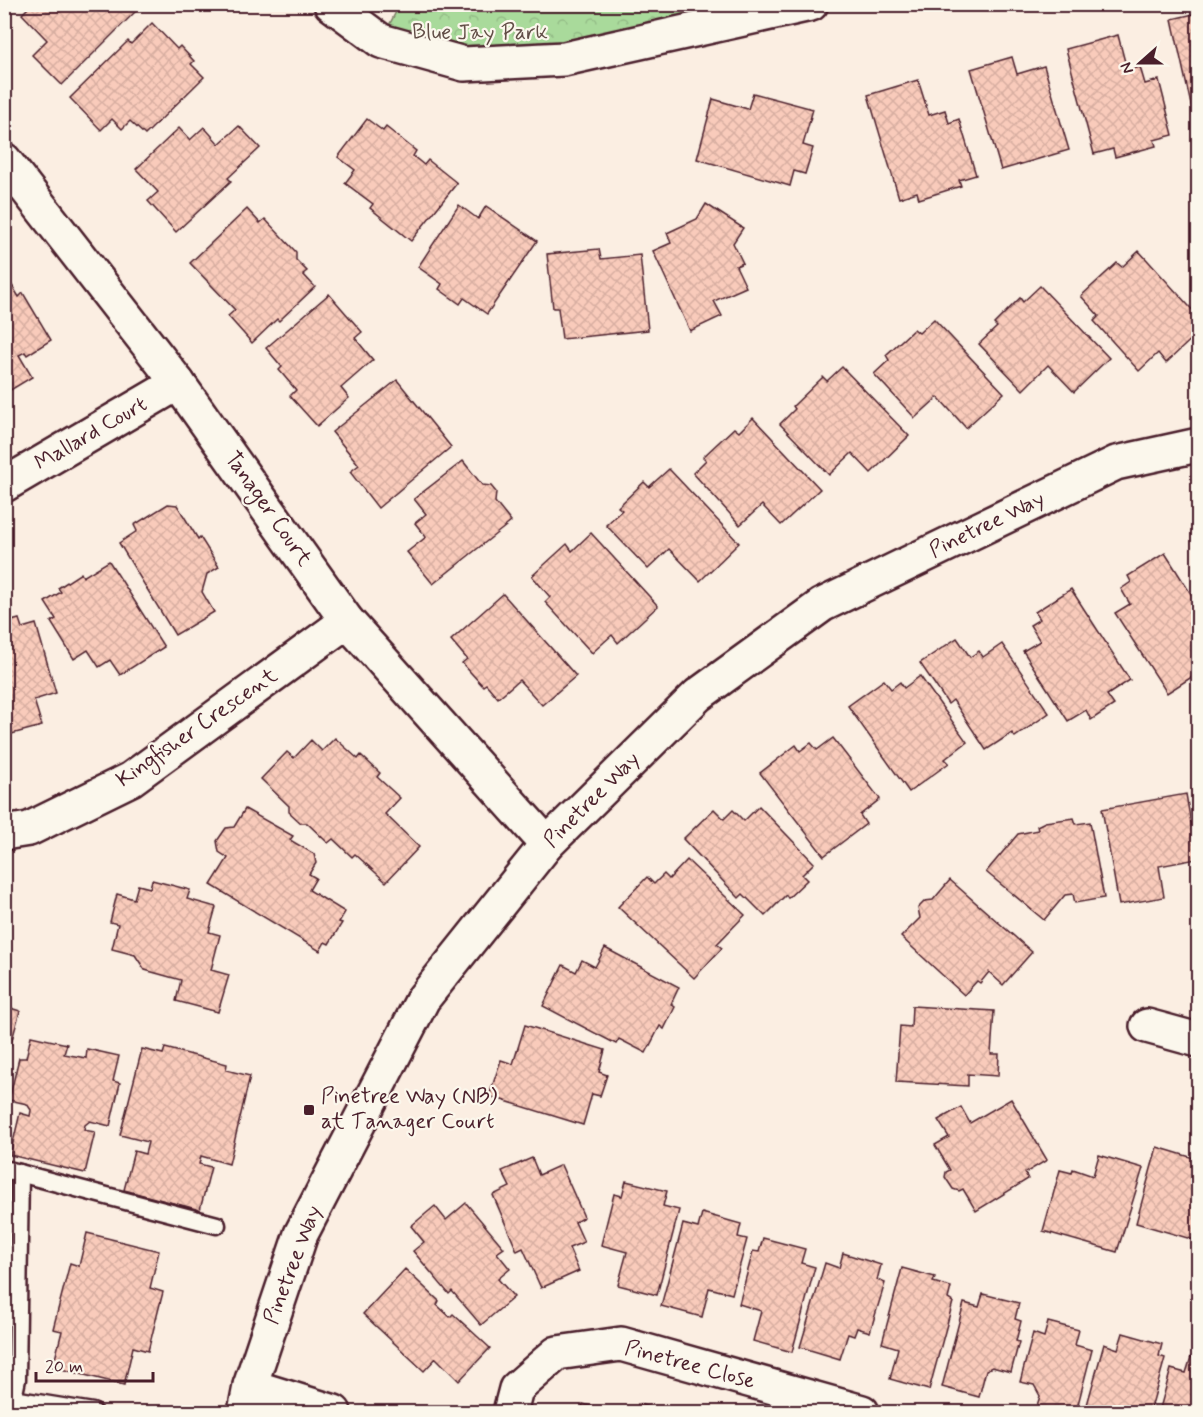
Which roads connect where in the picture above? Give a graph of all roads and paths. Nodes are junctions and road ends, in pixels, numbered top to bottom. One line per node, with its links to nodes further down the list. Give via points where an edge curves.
1 (331, 4): 3 (street, via 381,40 464,64 564,59)
2 (811, 4): 3 (street)
3 (707, 15)
4 (4, 160): 5 (street, Tanager Court)
5 (178, 383): 7 (street, Mallard Court); 8 (street, Tanager Court)
6 (1198, 445): 10 (street, Pinetree Way, via 1116,463 822,605 698,695)
7 (4, 485)
8 (347, 621): 9 (street, Kingfisher Crescent, via 131,779 29,829); 10 (street, Tanager Court)
9 (4, 833)
10 (547, 844): 15 (street, Pinetree Way, via 423,999 300,1234)
11 (1147, 1026): 12 (street)
12 (1198, 1040)
13 (12, 1171): 14 (lane); 16 (lane, via 17,1379)
14 (217, 1225)
15 (248, 1400): 18 (street)
16 (12, 1406): 17 (lane)
17 (93, 1413)
18 (334, 1413)
19 (510, 1413): 20 (street, Pinetree Close, via 516,1389 557,1353 621,1344)
20 (862, 1413)

